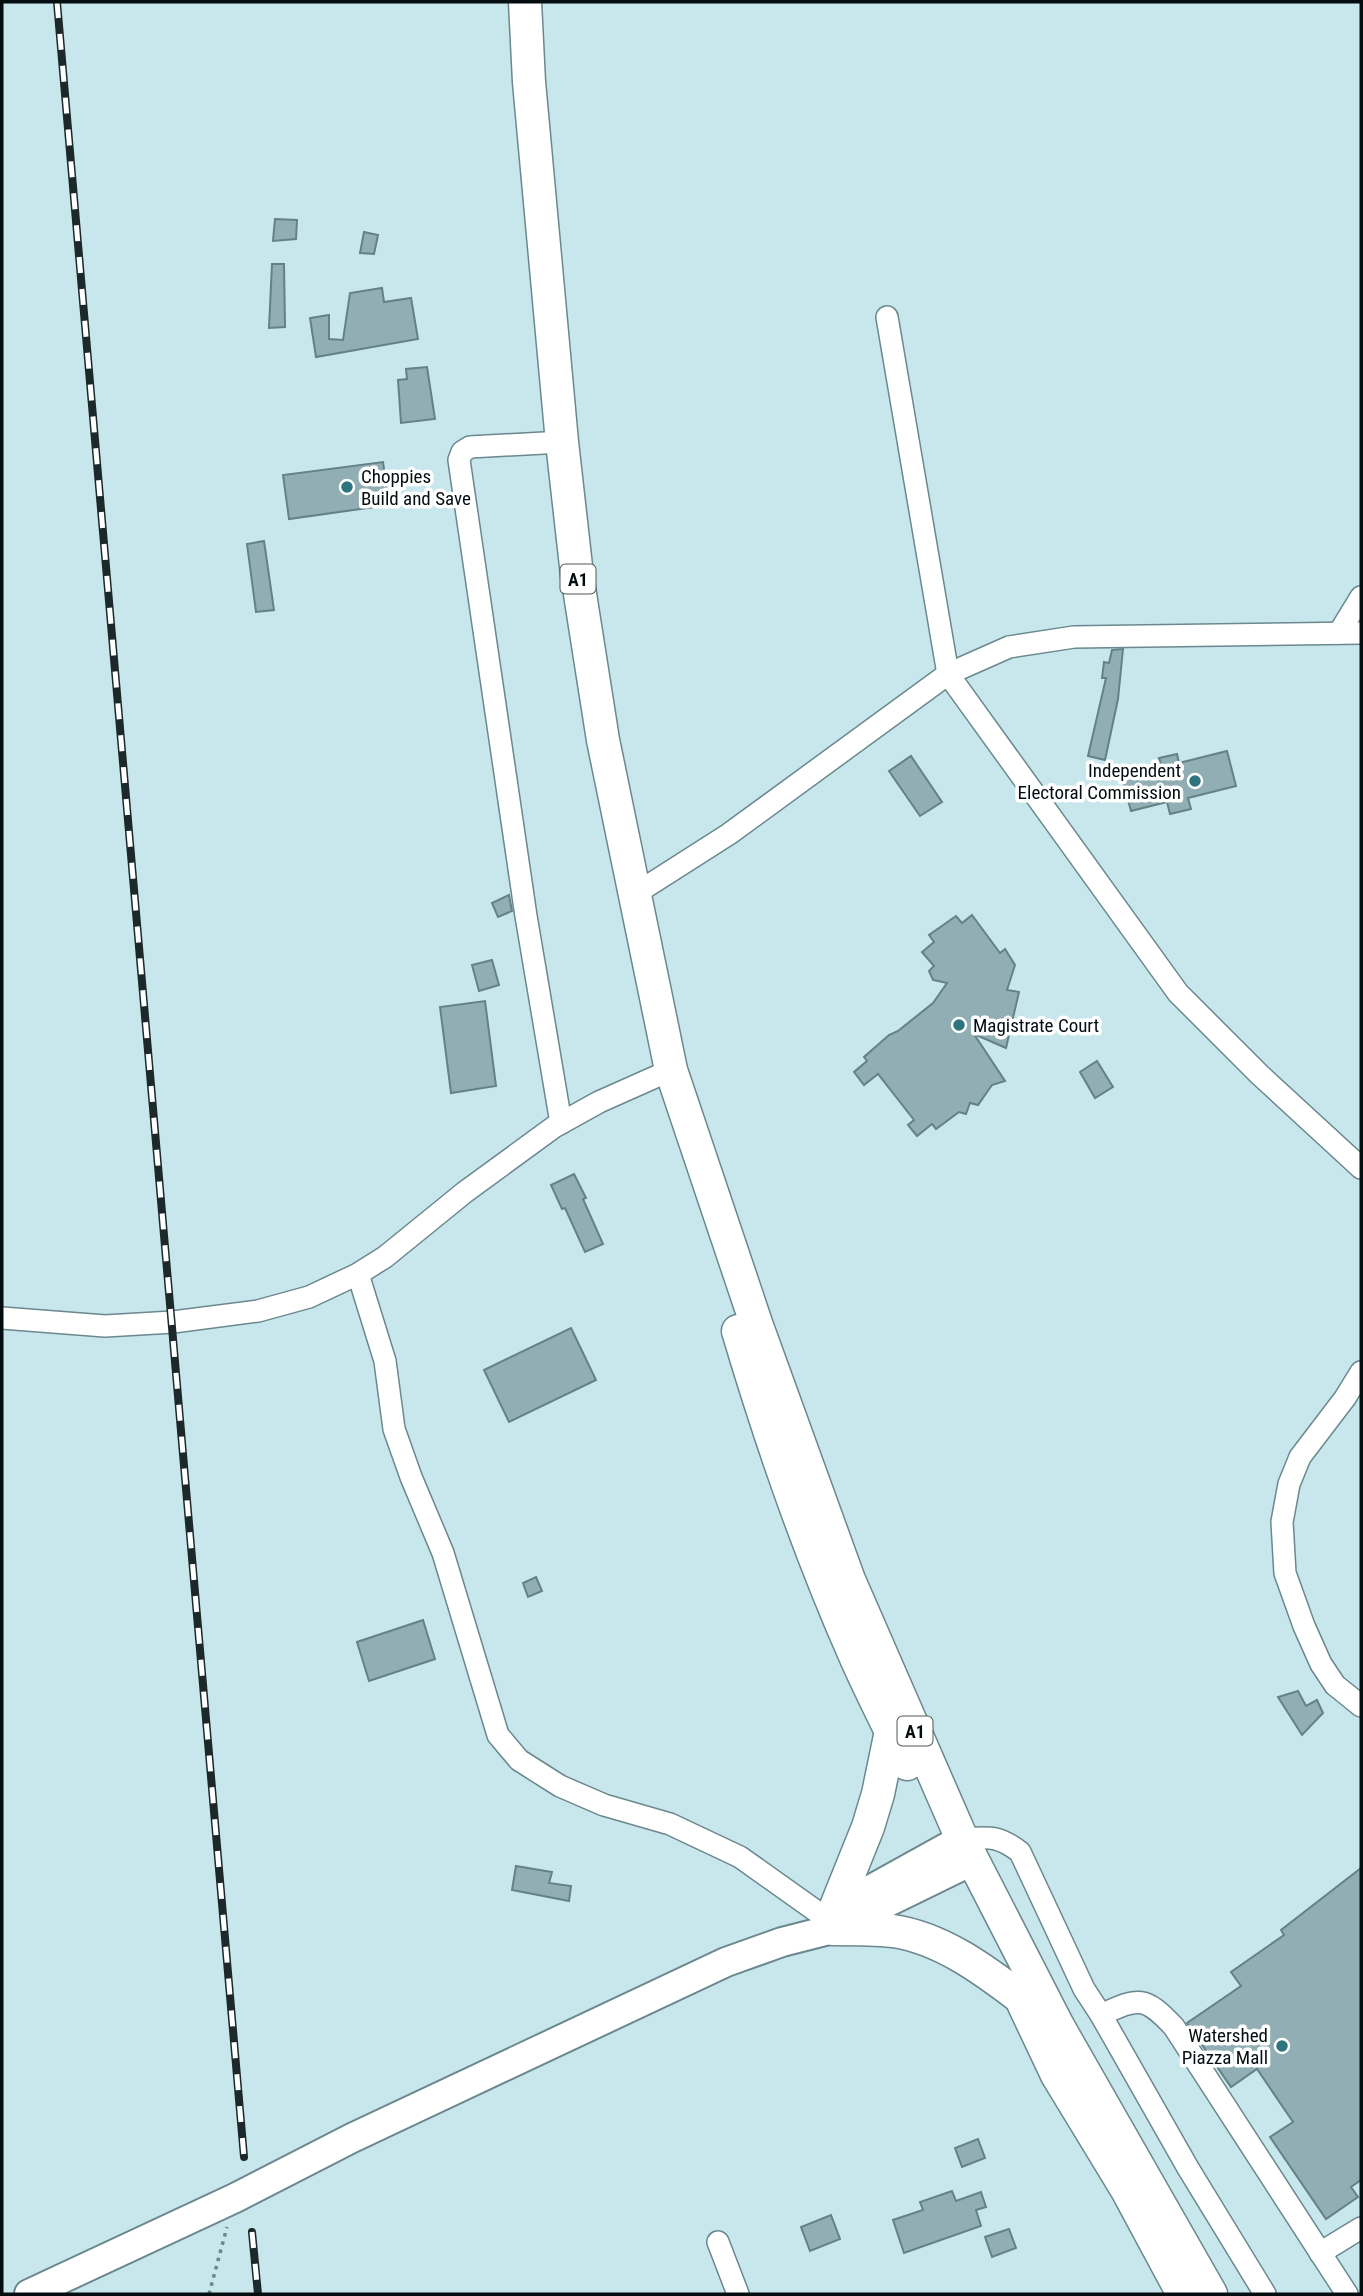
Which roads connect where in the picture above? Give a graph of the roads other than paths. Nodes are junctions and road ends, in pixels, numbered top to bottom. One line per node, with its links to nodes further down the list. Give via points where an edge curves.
1 (525, 2): 3 (highway, A1)
2 (887, 317): 7 (street)
3 (562, 442): 8 (highway, A1, via 603,740); 10 (street, via 470,447 459,460)
4 (1361, 597): 6 (street)
5 (1361, 633): 6 (street)
6 (1339, 634): 7 (street, via 1074,637 1009,648)
7 (948, 674): 8 (street, via 729,834); 12 (street, via 1178,993)
8 (635, 894): 9 (highway, A1)
9 (671, 1070): 10 (street); 11 (highway, A1)
10 (561, 1123): 13 (street)
11 (692, 1136): 18 (highway, A1, via 709,1233 768,1432 825,1584); 19 (highway, A1, via 849,1580)
12 (1361, 1168)
13 (358, 1274): 14 (street, via 309,1297 222,1316 105,1325); 20 (street, via 385,1361 394,1429 443,1553 498,1735 519,1760 560,1786 604,1805 670,1824 740,1857)
14 (2, 1318)
15 (1361, 1372): 16 (street)
16 (1353, 1402): 17 (street, via 1300,1457 1282,1522 1285,1573 1304,1626 1335,1685)
17 (1361, 1706)
18 (891, 1731): 19 (highway, A1); 20 (highway, via 872,1816)
19 (959, 1854): 20 (main road); 21 (highway, A1); 22 (street, via 989,1837 1004,1840 1020,1852 1084,1989); 30 (highway, A1)
20 (830, 1918): 21 (highway, via 920,1938 965,1958); 27 (main road, via 352,2137 236,2198)
21 (1021, 1998): 29 (highway, A1, via 1057,2075)
22 (1101, 2015): 25 (street, via 1143,2002 1155,2007 1174,2027); 31 (street)
23 (1361, 2228): 25 (street)
24 (718, 2242): 28 (street)
25 (1320, 2253): 32 (street)
26 (1361, 2283): 32 (street)
27 (29, 2294)
28 (738, 2294)
29 (1183, 2294)
30 (1212, 2294)
31 (1265, 2294)
32 (1347, 2294)

